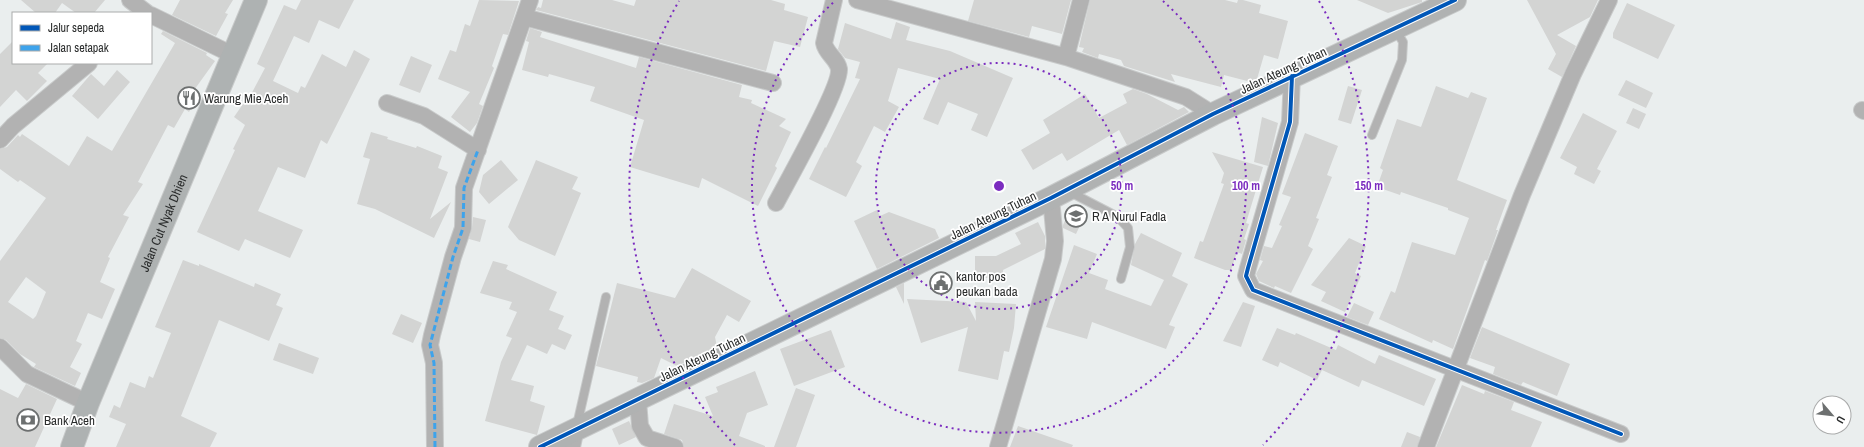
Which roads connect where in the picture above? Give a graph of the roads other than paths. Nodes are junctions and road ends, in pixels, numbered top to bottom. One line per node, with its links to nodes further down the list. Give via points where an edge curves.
1 (130, 0): 9 (street)
2 (256, 0): 13 (highway, Jalan Cut Nyak Dhien)
3 (530, 0): 11 (street)
4 (834, 0): 24 (street, via 824,43 836,61 839,71 831,98)
5 (857, 0): 14 (street)
6 (1081, 0): 14 (street)
7 (1453, 0): 12 (street, Jalan Ateung Tuhan)
8 (1609, 0): 28 (street, via 1573,74 1534,166)
9 (146, 12)
10 (152, 15): 13 (street)
11 (524, 17): 17 (street); 22 (street)
12 (1394, 28): 16 (street, Jalan Ateung Tuhan); 20 (lane, via 1402,42 1402,60)
13 (233, 55): 30 (highway, Jalan Cut Nyak Dhien)
14 (1066, 57): 19 (street, via 1186,97)
15 (88, 64): 21 (street, via 13,126)
16 (1292, 76): 19 (street, Jalan Ateung Tuhan); 28 (street, via 1290,122 1246,276 1253,290)
17 (773, 83)
18 (387, 103): 22 (street, via 424,116)
19 (1213, 114): 23 (street, Jalan Ateung Tuhan)
20 (1372, 135)
21 (0, 140)
22 (478, 150): 34 (street, via 464,188 463,228 430,345 434,363)
23 (1058, 194): 25 (lane, via 1118,217 1128,228 1130,247); 29 (street, Jalan Ateung Tuhan); 37 (street, via 1053,259)
24 (776, 203)
25 (1121, 279)
26 (606, 297): 32 (lane)
27 (0, 347): 30 (street, via 27,374)
28 (1455, 369): 31 (street); 38 (street)
29 (638, 400): 32 (street, Jalan Ateung Tuhan); 36 (street, via 640,426 647,438)
30 (88, 403): 33 (highway, Jalan Cut Nyak Dhien)
31 (1621, 434)
32 (574, 438): 35 (street, Jalan Ateung Tuhan)
33 (72, 447)
34 (435, 447)
35 (540, 447)
36 (675, 447)
37 (998, 447)
38 (1426, 447)

